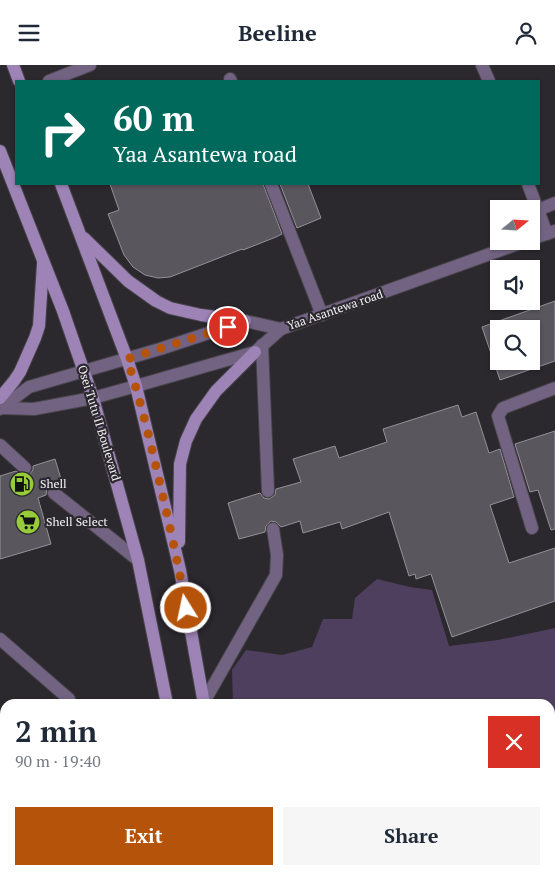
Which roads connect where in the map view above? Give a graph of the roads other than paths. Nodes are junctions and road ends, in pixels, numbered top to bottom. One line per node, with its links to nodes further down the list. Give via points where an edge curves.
1 (13, 65): 4 (main road)
2 (90, 65): 5 (street)
3 (482, 65): 6 (street)
4 (20, 80)
5 (52, 80)
6 (488, 80)
7 (0, 151): 18 (main road, Osei Tutu II Boulevard)
8 (61, 185): 16 (main road)
9 (271, 185): 19 (street)
10 (528, 185): 11 (street)
11 (534, 200)
12 (555, 203): 13 (street)
13 (540, 209)
14 (540, 214): 15 (street)
15 (551, 233)
16 (81, 235): 20 (main road, via 128,281 156,301 170,308 201,315); 23 (main road)
17 (501, 250): 19 (street, Yaa Asantewa road)
18 (43, 259): 24 (main road, Osei Tutu II Boulevard); 28 (main road, via 39,326 20,372)
19 (322, 315): 21 (street, Yaa Asantewa road)
20 (245, 321): 21 (street, Yaa Asantewa road); 23 (street)
21 (281, 329): 22 (street)
22 (259, 349): 25 (street); 31 (street); 36 (main road, via 216,391 196,419 186,441 180,464)
23 (127, 359): 24 (street); 25 (main road)
24 (84, 372): 27 (main road, Osei Tutu II Boulevard); 28 (street, via 29,387)
25 (136, 386): 27 (street); 36 (main road)
26 (555, 388): 33 (street, via 503,408 498,416)
27 (93, 398): 28 (street, via 34,409); 35 (main road, Osei Tutu II Boulevard)
28 (1, 405)
29 (0, 445): 30 (street)
30 (25, 468)
31 (268, 491)
32 (54, 493): 35 (street)
33 (532, 528)
34 (273, 529): 41 (street, via 276,575)
35 (138, 560): 39 (main road, Osei Tutu II Boulevard)
36 (180, 570): 40 (main road)
37 (0, 639): 38 (street)
38 (69, 699)
39 (166, 699)
40 (203, 699)
41 (206, 699)

